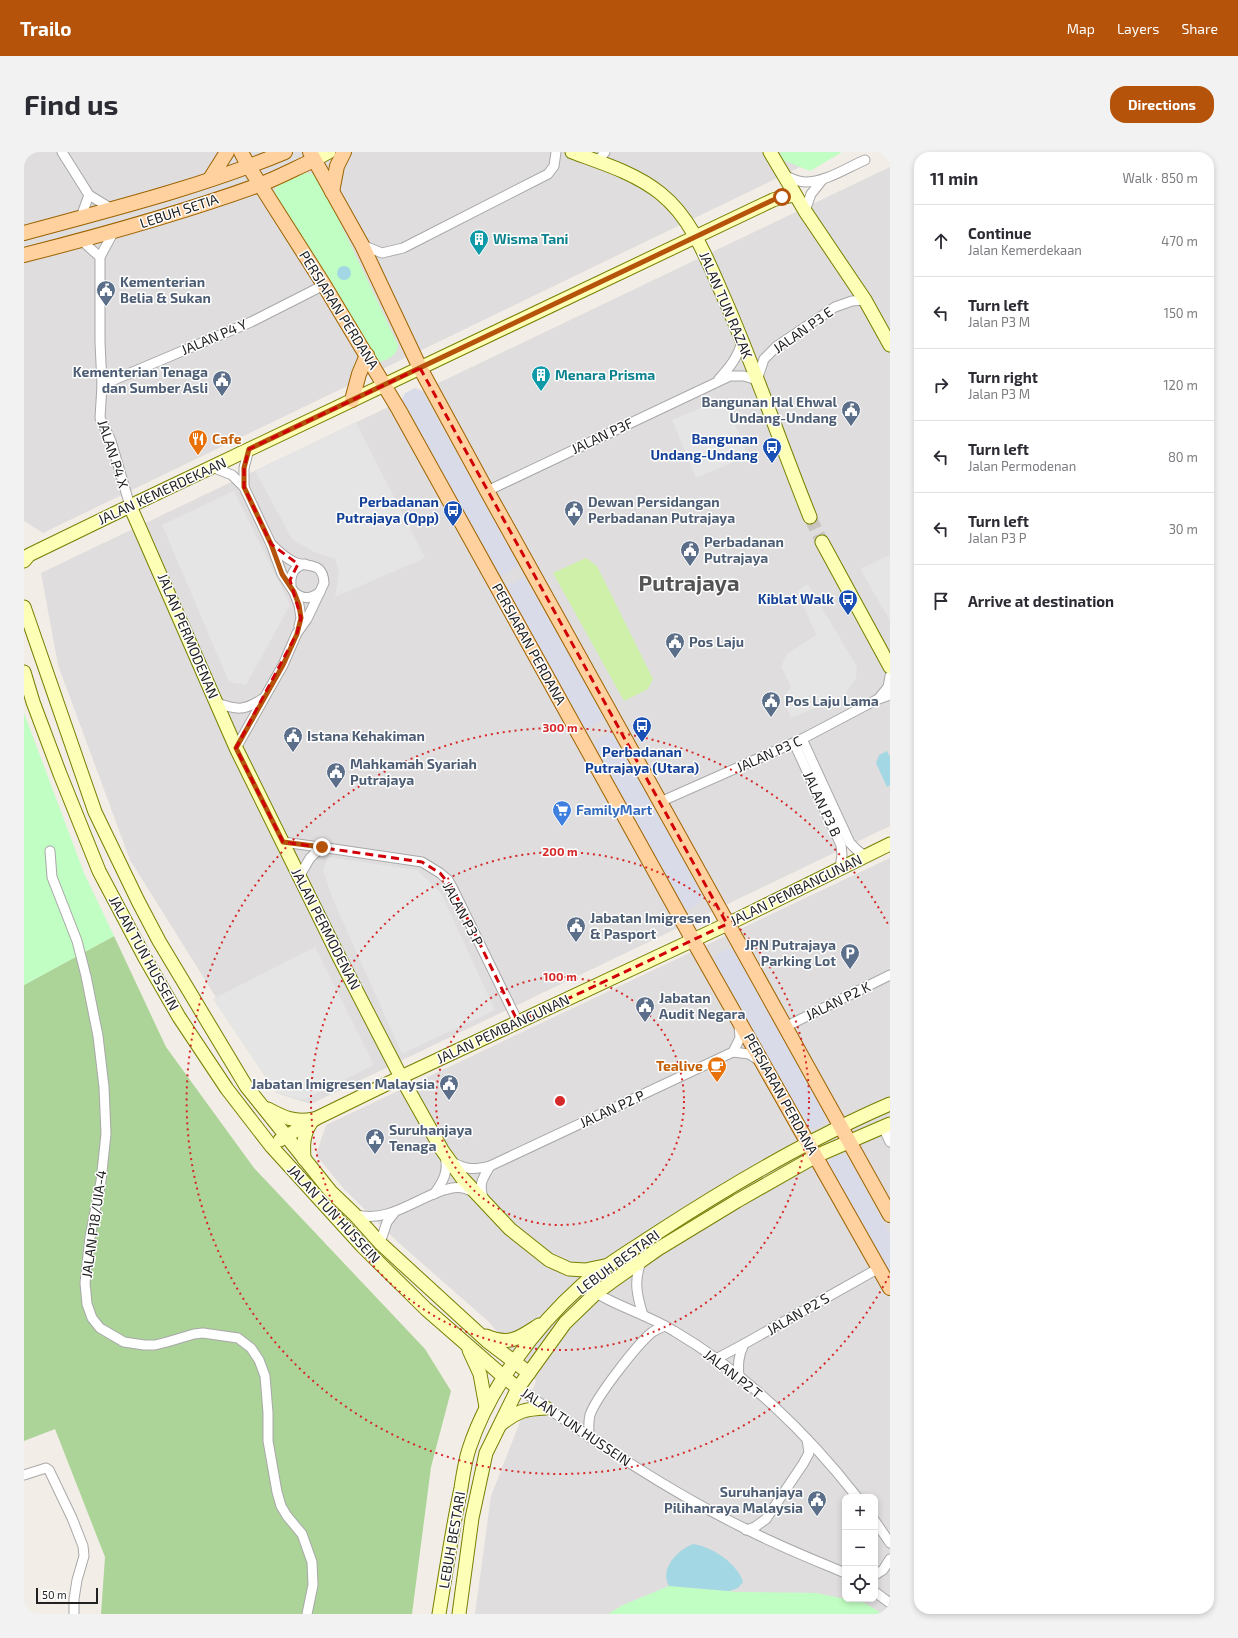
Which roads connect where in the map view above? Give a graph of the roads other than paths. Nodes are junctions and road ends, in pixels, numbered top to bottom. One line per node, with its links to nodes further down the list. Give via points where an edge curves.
1 (62, 152): 19 (street)
2 (227, 152): 15 (main road)
3 (241, 152): 13 (main road, PERSIARAN PERDANA)
4 (285, 152): 13 (main road, LEBUH SETIA)
5 (329, 152): 10 (main road, LEBUH SETIA)
6 (344, 152): 18 (main road, via 337,166)
7 (556, 152): 28 (street, via 554,166 548,174 403,248 382,253)
8 (572, 152): 11 (main road, JALAN TUN RAZAK)
9 (770, 152): 14 (main road)
10 (312, 156): 17 (main road, LEBUH SETIA); 18 (main road)
11 (601, 157): 26 (main road, JALAN TUN RAZAK, via 661,193 680,212)
12 (865, 160): 16 (street)
13 (249, 167): 15 (main road, LEBUH SETIA); 17 (main road, PERSIARAN PERDANA)
14 (782, 175): 16 (street, via 804,182); 20 (main road)
15 (210, 179): 21 (main road, LEBUH SETIA)
16 (822, 179): 22 (street, via 811,194)
17 (260, 184): 24 (main road, LEBUH SETIA); 31 (main road, PERSIARAN PERDANA)
18 (332, 192): 28 (main road)
19 (89, 195): 21 (street); 23 (street)
20 (795, 195): 22 (main road); 26 (main road, JALAN KEMERDEKAAN, via 773,200)
21 (112, 209): 23 (main road, LEBUH SETIA)
22 (805, 211): 32 (main road)
23 (81, 218): 25 (main road, LEBUH SETIA)
24 (114, 231): 27 (main road, LEBUH SETIA); 30 (street, JALAN P4 X)
25 (24, 233)
26 (696, 237): 33 (main road, JALAN TUN RAZAK); 36 (main road, JALAN KEMERDEKAAN)
27 (82, 240): 29 (main road, LEBUH SETIA); 30 (street)
28 (362, 245): 36 (main road)
29 (24, 255)
30 (100, 257): 39 (street, JALAN P4 X)
31 (324, 285): 35 (main road, PERSIARAN PERDANA); 39 (street, JALAN P4 Y, via 251,322)
32 (865, 300): 34 (main road); 37 (street, JALAN P3 E, via 852,301 836,307 777,346 764,359)
33 (742, 340): 37 (main road, JALAN TUN RAZAK); 38 (street, JALAN P3F, via 735,360)
34 (890, 346)
35 (367, 355): 40 (main road, PERSIARAN PERDANA); 41 (main road)
36 (420, 368): 40 (main road, JALAN KEMERDEKAAN); 45 (main road)
37 (758, 380): 38 (street, JALAN P3F, via 736,375); 47 (main road, JALAN TUN RAZAK)
38 (717, 381): 45 (street, JALAN P3F)
39 (102, 385): 46 (street, JALAN P4 X, via 100,418 111,441)
40 (385, 386): 41 (main road, JALAN KEMERDEKAAN); 73 (main road, PERSIARAN PERDANA)
41 (352, 400): 42 (main road, JALAN KEMERDEKAAN)
42 (249, 449): 43 (main road, JALAN KEMERDEKAAN); 44 (street, via 244,468)
43 (212, 467): 44 (street, via 232,475); 46 (main road, JALAN KEMERDEKAAN)
44 (244, 487): 49 (street)
45 (487, 490): 64 (main road)
46 (130, 506): 50 (main road, JALAN KEMERDEKAAN); 61 (main road, JALAN PERMODENAN)
47 (810, 517)
48 (822, 542): 56 (main road)
49 (271, 544): 51 (street, via 284,556 295,562); 52 (street, via 282,574)
50 (26, 556)
51 (307, 564): 52 (street, via 297,567 291,575); 53 (street, via 315,566 322,573 324,583)
52 (292, 588): 53 (street, via 307,598); 55 (street, via 301,618)
53 (320, 592): 55 (street)
54 (24, 607): 81 (main road, JALAN TUN HUSSEIN, via 95,812 159,941)
55 (297, 634): 59 (street, via 283,665)
56 (890, 668): 60 (street, JALAN P3 C, via 888,687)
57 (24, 672): 90 (main road, JALAN TUN HUSSEIN, via 60,774 99,871 179,1017 227,1089)
58 (890, 695): 60 (street, JALAN P3 C)
59 (263, 698): 61 (street, via 245,708 234,709); 63 (street)
60 (876, 700): 62 (street, JALAN P3 C)
61 (217, 703): 63 (main road, JALAN PERMODENAN)
62 (798, 741): 64 (street, JALAN P3 C); 69 (street, JALAN P3 B, via 850,843); 70 (street, JALAN P3 B, via 841,845)
63 (236, 748): 65 (main road, JALAN PERMODENAN)
64 (660, 802): 72 (main road)
65 (283, 842): 67 (street, JALAN P3 P); 71 (main road, JALAN PERMODENAN)
66 (890, 844): 69 (main road, JALAN PEMBANGUNAN)
67 (322, 847): 71 (street, via 310,858); 76 (street, JALAN P3 P, via 422,862 448,880)
68 (50, 851): 135 (street, JALAN P18/UIA-4, via 52,877 77,941 86,976 98,1036 104,1087 106,1134 101,1181 90,1237 87,1304 92,1318 100,1328 124,1342 155,1344 194,1334 210,1334 238,1338 251,1348 266,1376 268,1441 277,1492 281,1506 304,1539 312,1562 313,1585)
69 (865, 856): 70 (main road, JALAN PEMBANGUNAN)
70 (840, 868): 72 (main road, JALAN PEMBANGUNAN)
71 (299, 877): 80 (main road, JALAN PERMODENAN)
72 (727, 924): 73 (main road, JALAN PEMBANGUNAN); 77 (main road)
73 (693, 940): 75 (main road, PERSIARAN PERDANA); 76 (main road, JALAN PEMBANGUNAN)
74 (890, 975): 77 (street, JALAN P2 K)
75 (739, 1019): 78 (street, via 740,1038); 79 (main road, PERSIARAN PERDANA)
76 (518, 1022): 80 (main road, JALAN PEMBANGUNAN)
77 (785, 1027): 84 (main road)
78 (733, 1052): 79 (street, via 749,1054); 94 (street, JALAN P2 P)
79 (764, 1064): 89 (main road, PERSIARAN PERDANA)
80 (401, 1077): 83 (main road, JALAN PEMBANGUNAN); 91 (main road, JALAN PERMODENAN)
81 (246, 1086): 83 (main road, via 268,1108 284,1118); 86 (main road, JALAN TUN HUSSEIN)
82 (890, 1104): 84 (main road, LEBUH BESTARI)
83 (315, 1120): 86 (main road, JALAN PEMBANGUNAN); 93 (main road, via 307,1128 303,1139)
84 (840, 1126): 87 (main road); 89 (main road, LEBUH BESTARI)
85 (887, 1126): 87 (main road, LEBUH BESTARI); 88 (street)
86 (286, 1135): 90 (main road, JALAN PEMBANGUNAN); 93 (main road, JALAN TUN HUSSEIN)
87 (848, 1141): 92 (main road, LEBUH BESTARI); 99 (main road)
88 (890, 1142)
89 (808, 1143): 92 (main road, PERSIARAN PERDANA); 102 (main road, LEBUH BESTARI, via 700,1205)
90 (271, 1146): 112 (main road, JALAN TUN HUSSEIN, via 362,1246)
91 (446, 1155): 94 (street, JALAN P2 P, via 464,1168 475,1170); 95 (street, via 443,1183); 96 (main road, JALAN PERMODENAN, via 462,1178)
92 (816, 1156): 101 (main road, LEBUH BESTARI); 103 (main road, PERSIARAN PERDANA)
93 (304, 1159): 98 (main road, JALAN TUN HUSSEIN)
94 (490, 1166): 96 (street, via 482,1181)
95 (434, 1194): 96 (street, via 449,1188 462,1188); 97 (street)
96 (481, 1198): 102 (main road, JALAN PERMODENAN, via 510,1229 549,1260 569,1269 585,1270)
97 (394, 1213): 98 (street, via 370,1217); 100 (street, via 387,1222)
98 (354, 1214): 100 (main road, JALAN TUN HUSSEIN)
99 (890, 1215)
100 (380, 1243): 109 (main road, JALAN TUN HUSSEIN)
101 (642, 1260): 106 (main road, LEBUH BESTARI); 107 (street, via 636,1284 637,1298)
102 (609, 1265): 104 (main road, LEBUH BESTARI)
103 (879, 1268): 105 (main road, PERSIARAN PERDANA); 111 (street, JALAN P2 S)
104 (583, 1284): 106 (street, JALAN P2 T); 108 (main road, LEBUH BESTARI)
105 (890, 1288)
106 (595, 1294): 107 (street, JALAN P2 T); 115 (main road, LEBUH BESTARI, via 565,1323)
107 (643, 1315): 110 (street, JALAN P2 T)
108 (548, 1320): 109 (main road, via 517,1339 502,1341 486,1336); 114 (main road, LEBUH BESTARI)
109 (467, 1322): 114 (main road, JALAN TUN HUSSEIN)
110 (665, 1326): 113 (street, JALAN P2 T); 122 (street, via 652,1332 640,1343 599,1400 591,1414)
111 (744, 1344): 113 (street, JALAN P2 S); 117 (street, via 739,1358)
112 (467, 1345): 116 (main road, JALAN TUN HUSSEIN); 119 (main road, via 480,1374)
113 (716, 1359): 117 (street, JALAN P2 T)
114 (514, 1362): 115 (main road, JALAN TUN HUSSEIN); 116 (main road, LEBUH BESTARI)
115 (529, 1373): 118 (main road, LEBUH BESTARI)
116 (504, 1377): 118 (main road, JALAN TUN HUSSEIN); 119 (main road, LEBUH BESTARI)
117 (739, 1377): 123 (street, JALAN P2 T)
118 (518, 1388): 120 (street, JALAN TUN HUSSEIN); 121 (main road, LEBUH BESTARI)
119 (486, 1407): 136 (main road, LEBUH BESTARI, via 469,1449)
120 (546, 1408): 121 (main road, via 526,1409); 122 (street, JALAN TUN HUSSEIN)
121 (498, 1426): 137 (main road, LEBUH BESTARI, via 486,1453 472,1518)
122 (589, 1437): 127 (street, JALAN TUN HUSSEIN, via 637,1468)
123 (807, 1439): 125 (street, JALAN P2 T); 127 (street, via 809,1452 799,1471 766,1519)
124 (24, 1475): 134 (street, via 46,1468 49,1470 80,1537 84,1556 77,1580)
125 (855, 1494)
126 (878, 1525): 128 (street)
127 (746, 1530): 130 (street, JALAN TUN HUSSEIN)
128 (890, 1543)
129 (890, 1559): 131 (street)
130 (842, 1572)
131 (878, 1573)
132 (878, 1594): 133 (street)
133 (890, 1603)
134 (74, 1614)
135 (307, 1614)
136 (439, 1614)
137 (459, 1614)

